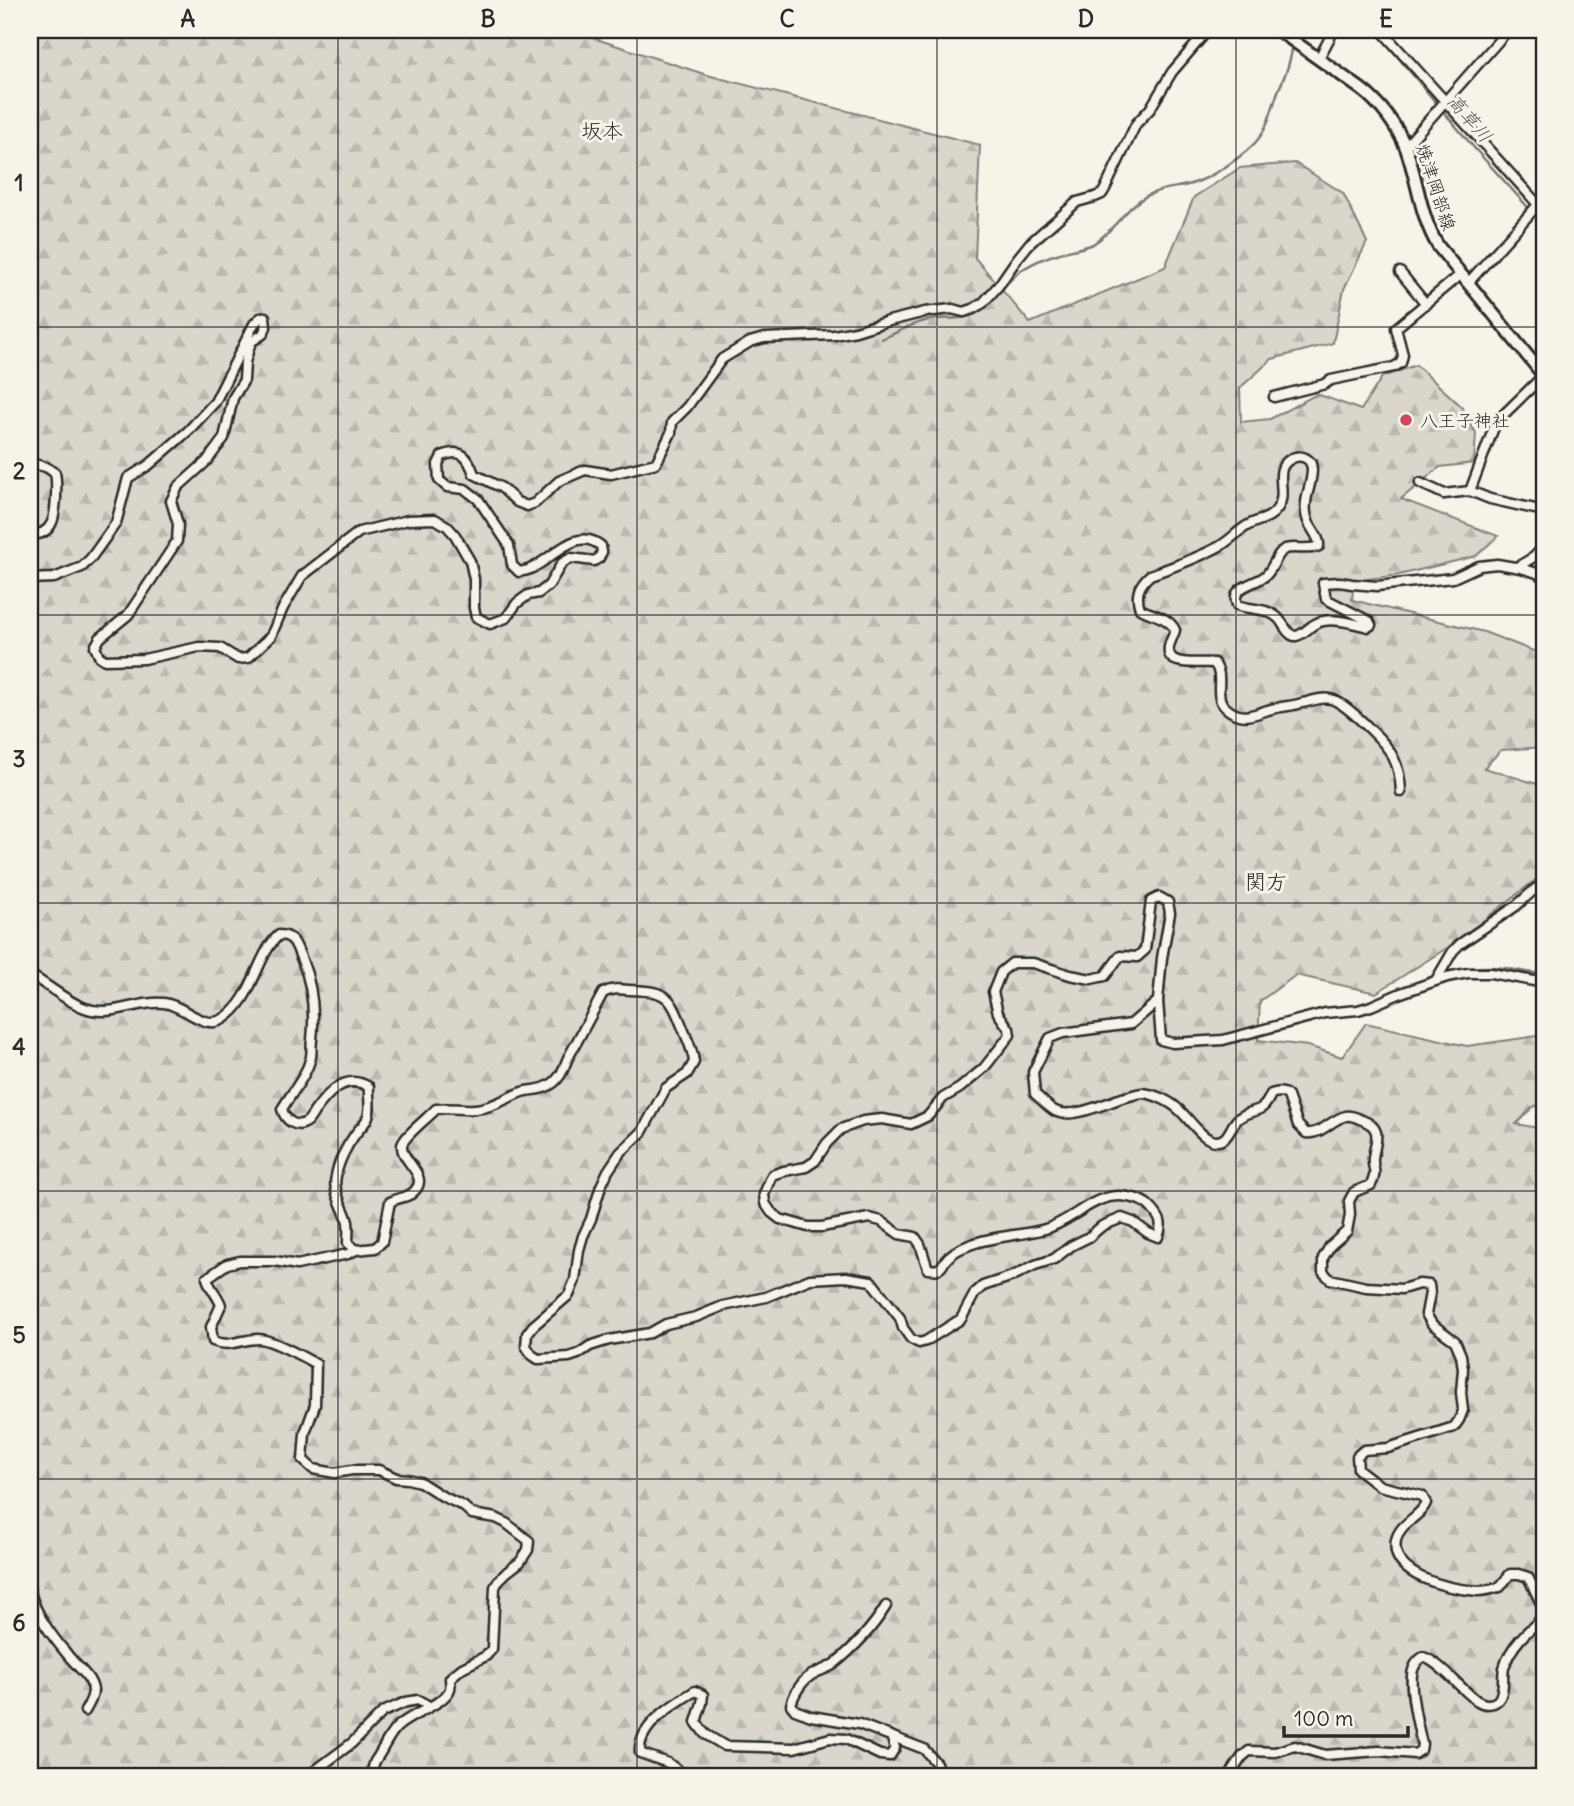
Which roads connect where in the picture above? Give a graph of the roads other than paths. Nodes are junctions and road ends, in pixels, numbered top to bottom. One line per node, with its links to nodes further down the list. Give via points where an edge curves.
1 (1208, 30): 23 (street, via 1171,72 1136,124 1102,194 1077,202 1039,236 973,309 925,313 834,335 750,342 722,359 672,422 656,463 611,474 586,470 559,481 527,506 474,474 469,459 461,454 442,456 439,480 478,499 509,545 512,565 519,572 567,544 586,539 601,546 594,561 571,558 562,563 549,585 517,603 506,618 490,624 476,617 470,561 447,526 435,519 408,520 359,532 302,576 271,636 248,658 238,659 220,648 199,647 144,659 105,660 99,656 95,647 100,638 128,615 177,541 178,524 171,501 178,487 224,438 233,398 244,380 244,362 251,342 264,334 265,317 254,324 215,402 149,465 128,478 116,523 91,558 82,567 54,578)
2 (1278, 30): 6 (main road, 焼津岡部線)
3 (1334, 30): 6 (street)
4 (1381, 30): 7 (street)
5 (1508, 30): 7 (street)
6 (1319, 58): 8 (main road, 焼津岡部線, via 1374,99)
7 (1444, 103): 8 (street); 9 (street)
8 (1405, 147): 11 (main road, 焼津岡部線, via 1429,230)
9 (1541, 205): 11 (street)
10 (1400, 272): 12 (street)
11 (1465, 279): 12 (street); 13 (main road, 焼津岡部線)
12 (1426, 304): 14 (street, via 1396,328 1403,355 1394,368)
13 (1544, 375): 17 (street, via 1496,422)
14 (1274, 397)
15 (30, 463): 19 (street, via 46,467 56,480 49,528)
16 (1420, 483): 17 (street, via 1444,494)
17 (1470, 491): 18 (street)
18 (1544, 511)
19 (30, 535)
20 (1544, 546): 21 (street)
21 (1517, 567): 22 (street); 24 (street, via 1479,565 1453,579 1377,586 1323,583 1326,599 1371,625 1318,622 1300,635 1292,635 1268,611 1237,605 1235,599 1241,587 1268,574 1284,549 1319,546 1306,516 1310,461 1296,457 1283,466 1281,503 1270,517 1244,527 1217,548 1150,575 1139,587 1140,609 1166,620 1175,630 1168,650 1173,659 1205,661 1217,667 1223,706 1247,716 1322,698 1335,701 1360,719 1390,752 1401,774)
22 (1544, 578)
23 (30, 579)
24 (1401, 792)
25 (1544, 884): 28 (street, via 1460,944)
26 (30, 975): 30 (street, via 85,1009 113,1011 148,1002 167,1003 213,1023 235,1009 271,941 279,935 293,939 308,972 314,1014 311,1055 282,1109 285,1118 291,1123 308,1121 340,1084 369,1087 366,1121 336,1173 348,1243)
27 (1544, 980): 28 (street, via 1479,972)
28 (1436, 981): 29 (street, via 1358,1010 1325,1013 1223,1040 1161,1040)
29 (1158, 1001): 30 (street, via 1170,913 1168,902 1159,897 1151,901 1145,950 1137,957 1120,956 1105,976 1091,979 1033,963 1012,963 1002,972 993,992 1010,1035 984,1068 943,1098 928,1116 911,1124 882,1119 841,1129 806,1167 772,1175 765,1203 780,1219 808,1227 869,1218 881,1221 899,1234 915,1237 928,1269 936,1270 961,1248 1052,1227 1106,1197 1136,1198 1158,1217 1162,1227 1158,1237 1122,1218 1054,1259 983,1286 961,1319 926,1341 911,1339 871,1281 838,1278 810,1279 766,1297 666,1324 650,1334 590,1346 569,1357 538,1359 532,1355 526,1346 527,1334 569,1295 583,1236 608,1171 642,1132 666,1088 687,1074 694,1062 671,1001 655,991 611,989 603,993 563,1070 549,1086 473,1110 436,1109 402,1146 403,1155 419,1176 414,1192 390,1202 382,1242 375,1248); 40 (street, via 1130,1024 1051,1038 1033,1072 1035,1094 1056,1112 1070,1114 1141,1093 1158,1097 1177,1108 1202,1134 1220,1141 1238,1118 1267,1105 1271,1094 1278,1091 1288,1096 1298,1125 1306,1133 1313,1134 1345,1116 1368,1122 1378,1137 1373,1159 1376,1175 1371,1185 1353,1192 1347,1231 1330,1245 1323,1258 1323,1272 1330,1279 1366,1287 1429,1285 1426,1314 1455,1341 1461,1354 1463,1410 1454,1427 1388,1448 1364,1450 1357,1456 1358,1469 1380,1486 1422,1496 1426,1503 1399,1530 1396,1542 1395,1551 1415,1574 1432,1583 1480,1591 1500,1587 1510,1574 1519,1574 1528,1577 1544,1609 1544,1617 1511,1651 1501,1698 1496,1702 1480,1703 1431,1659 1418,1661 1411,1681 1422,1744 1415,1754 1325,1755 1294,1746 1275,1752 1249,1751)
30 (356, 1250): 33 (street, via 297,1265 275,1261 227,1264 208,1278 221,1305 211,1328 213,1342 222,1345 261,1339 316,1363 315,1405 303,1449 303,1460 313,1469 335,1473 379,1470 420,1482 472,1514 506,1523 529,1541 520,1562 495,1587 492,1649 450,1678 450,1689)
31 (30, 1591): 34 (street, via 52,1636 90,1683 93,1691)
32 (886, 1606): 35 (street, via 861,1641 831,1666 807,1677 791,1705 811,1716 859,1724)
33 (429, 1706): 36 (street, via 418,1700 383,1712); 37 (street, via 405,1720 389,1737 373,1767 375,1774)
34 (85, 1711)
35 (891, 1736): 38 (street, via 895,1748 890,1756 846,1739 830,1738 794,1748 725,1746 705,1734 696,1722 703,1695 695,1690 652,1724 639,1749); 39 (street, via 924,1749)
36 (308, 1776)
37 (382, 1776)
38 (685, 1776)
39 (940, 1776)
40 (1229, 1776)

